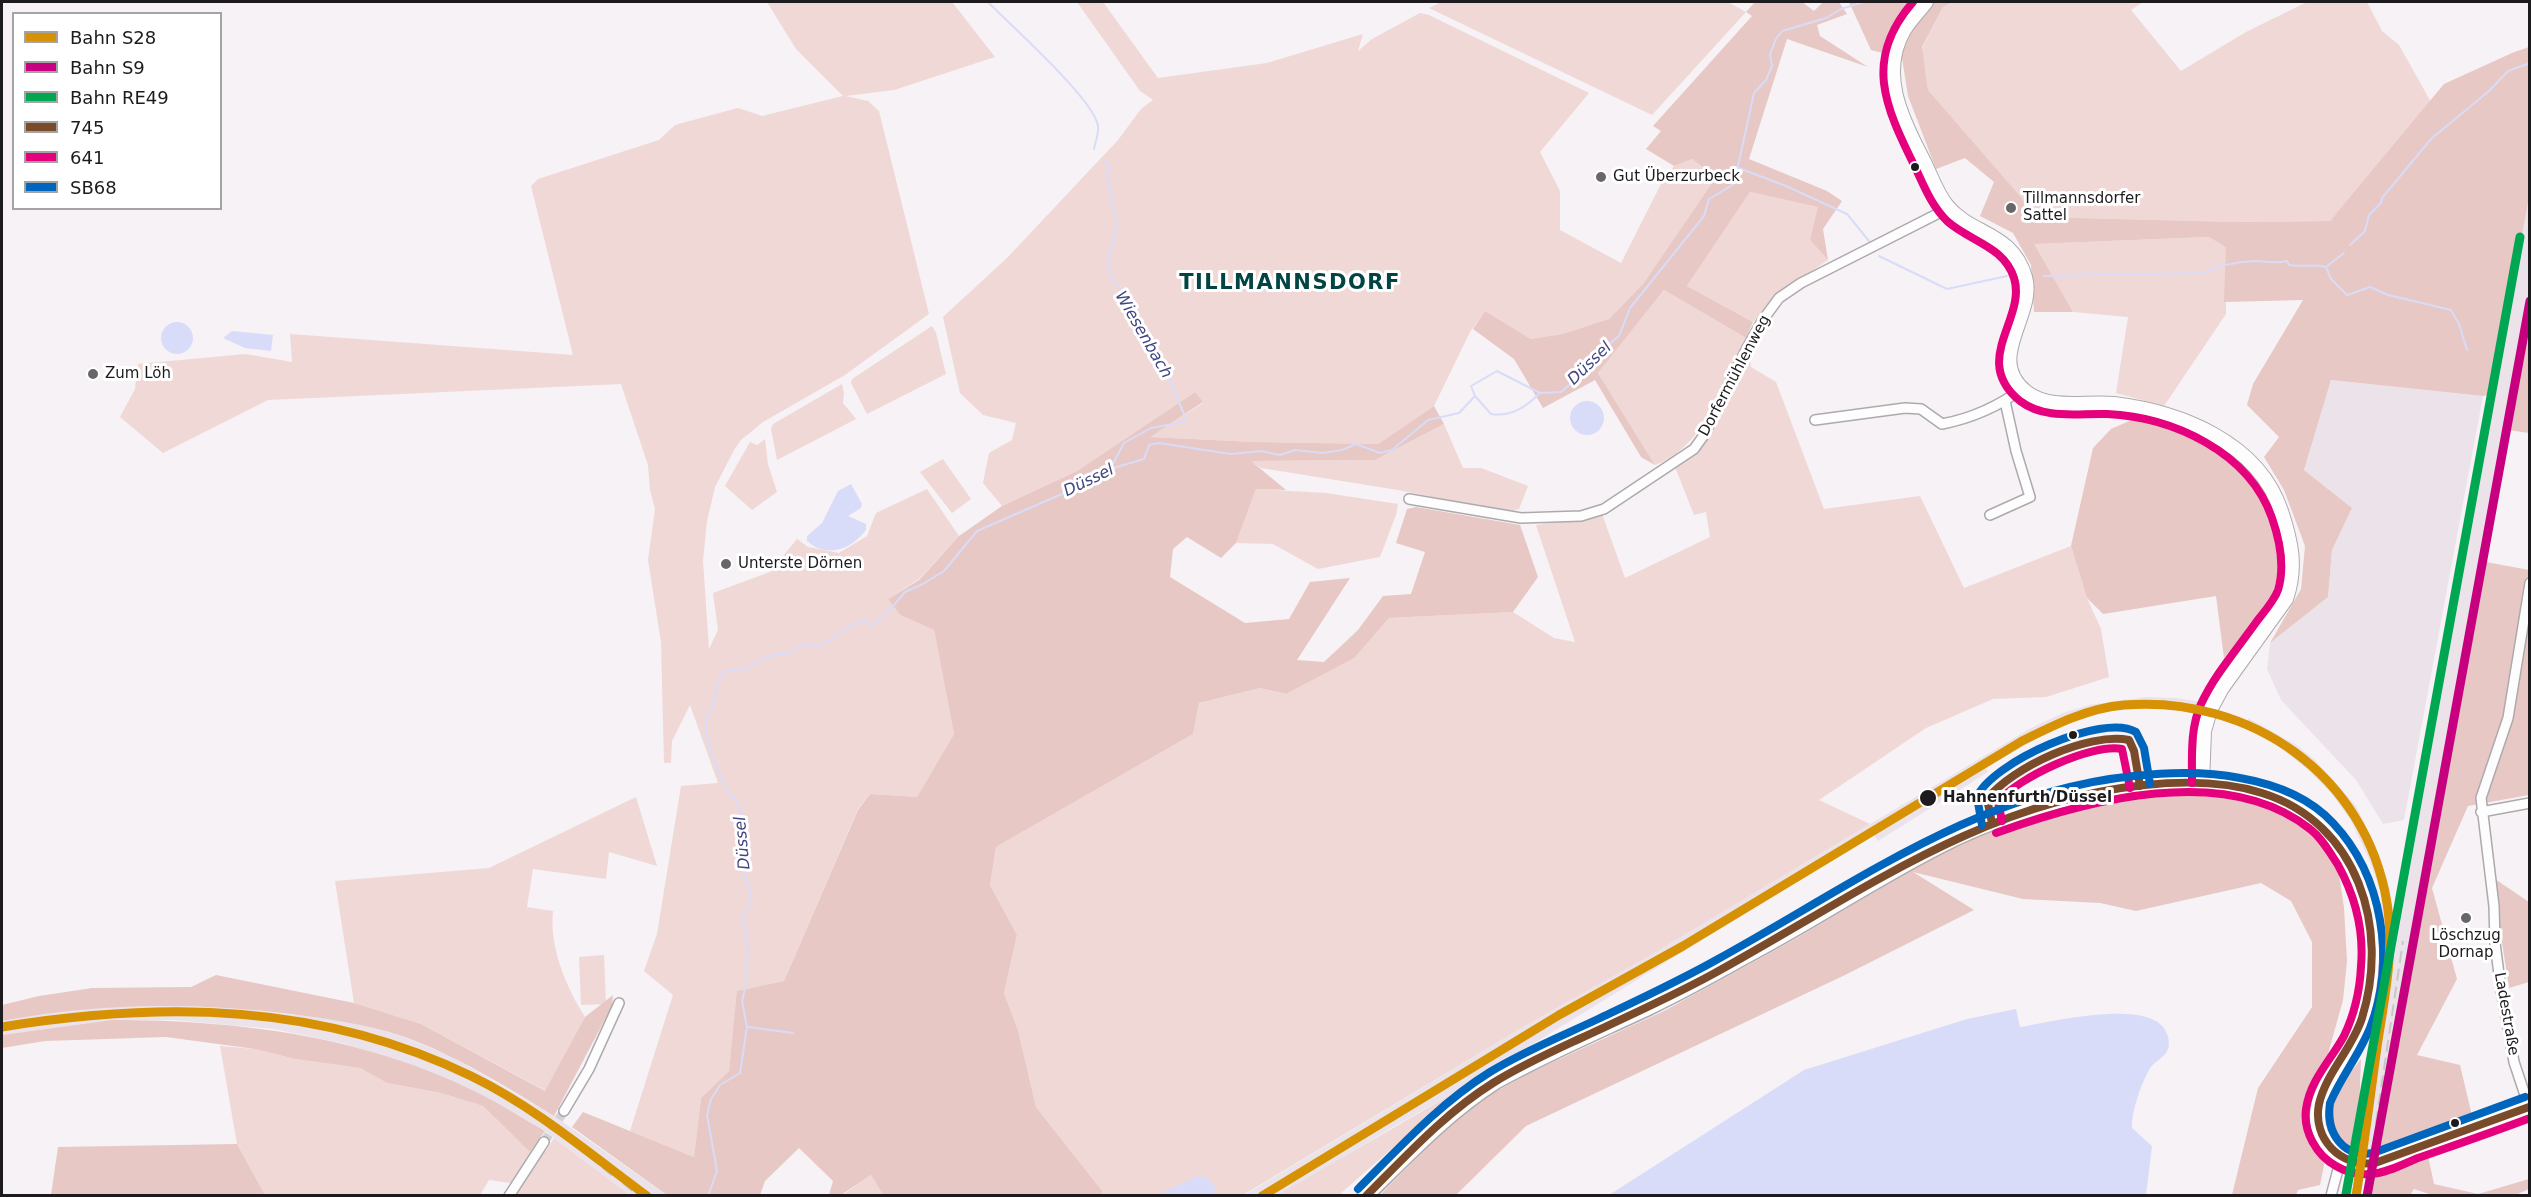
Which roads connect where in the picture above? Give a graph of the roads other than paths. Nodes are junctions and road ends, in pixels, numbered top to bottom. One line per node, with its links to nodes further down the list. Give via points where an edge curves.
1 (1926, 2): 2 (main road, via 1899,39 1893,84 1905,123)
2 (1947, 206): 3 (main road, via 1965,222 1992,235 2017,258 2026,279 2026,298 2009,359 2013,376); 6 (street, Dorfermühlenweg, via 1779,298 1756,331 1694,449 1604,509 1581,516 1521,518)
3 (2022, 388): 4 (street); 9 (main road, via 2046,402 2114,404 2198,427 2240,452 2266,481 2279,504 2291,545 2292,579 2286,599 2214,701 2204,731)
4 (2004, 401): 5 (street, via 1942,424 1921,409 1905,408); 7 (street, via 2030,497)
5 (1815, 420)
6 (1409, 499)
7 (1990, 515)
8 (2529, 583): 11 (street, Ladestraße, via 2508,718 2483,789)
9 (2202, 783): 16 (main road, via 2257,790 2302,810 2317,821 2339,848 2362,891 2372,963 2368,998 2360,1026 2322,1092 2317,1114 2320,1136); 18 (main road, via 2140,786 2074,796 1940,845 1656,1004 1496,1081 1433,1128)
10 (2529, 803): 11 (street)
11 (2481, 812): 13 (street, Ladestraße, via 2501,990 2514,1062)
12 (619, 1003): 14 (street, via 589,1069)
13 (2529, 1107): 16 (main road, via 2371,1164)
14 (564, 1111)
15 (544, 1142): 17 (street)
16 (2341, 1158): 19 (street)
17 (509, 1196)
18 (1365, 1196)
19 (2331, 1196)

